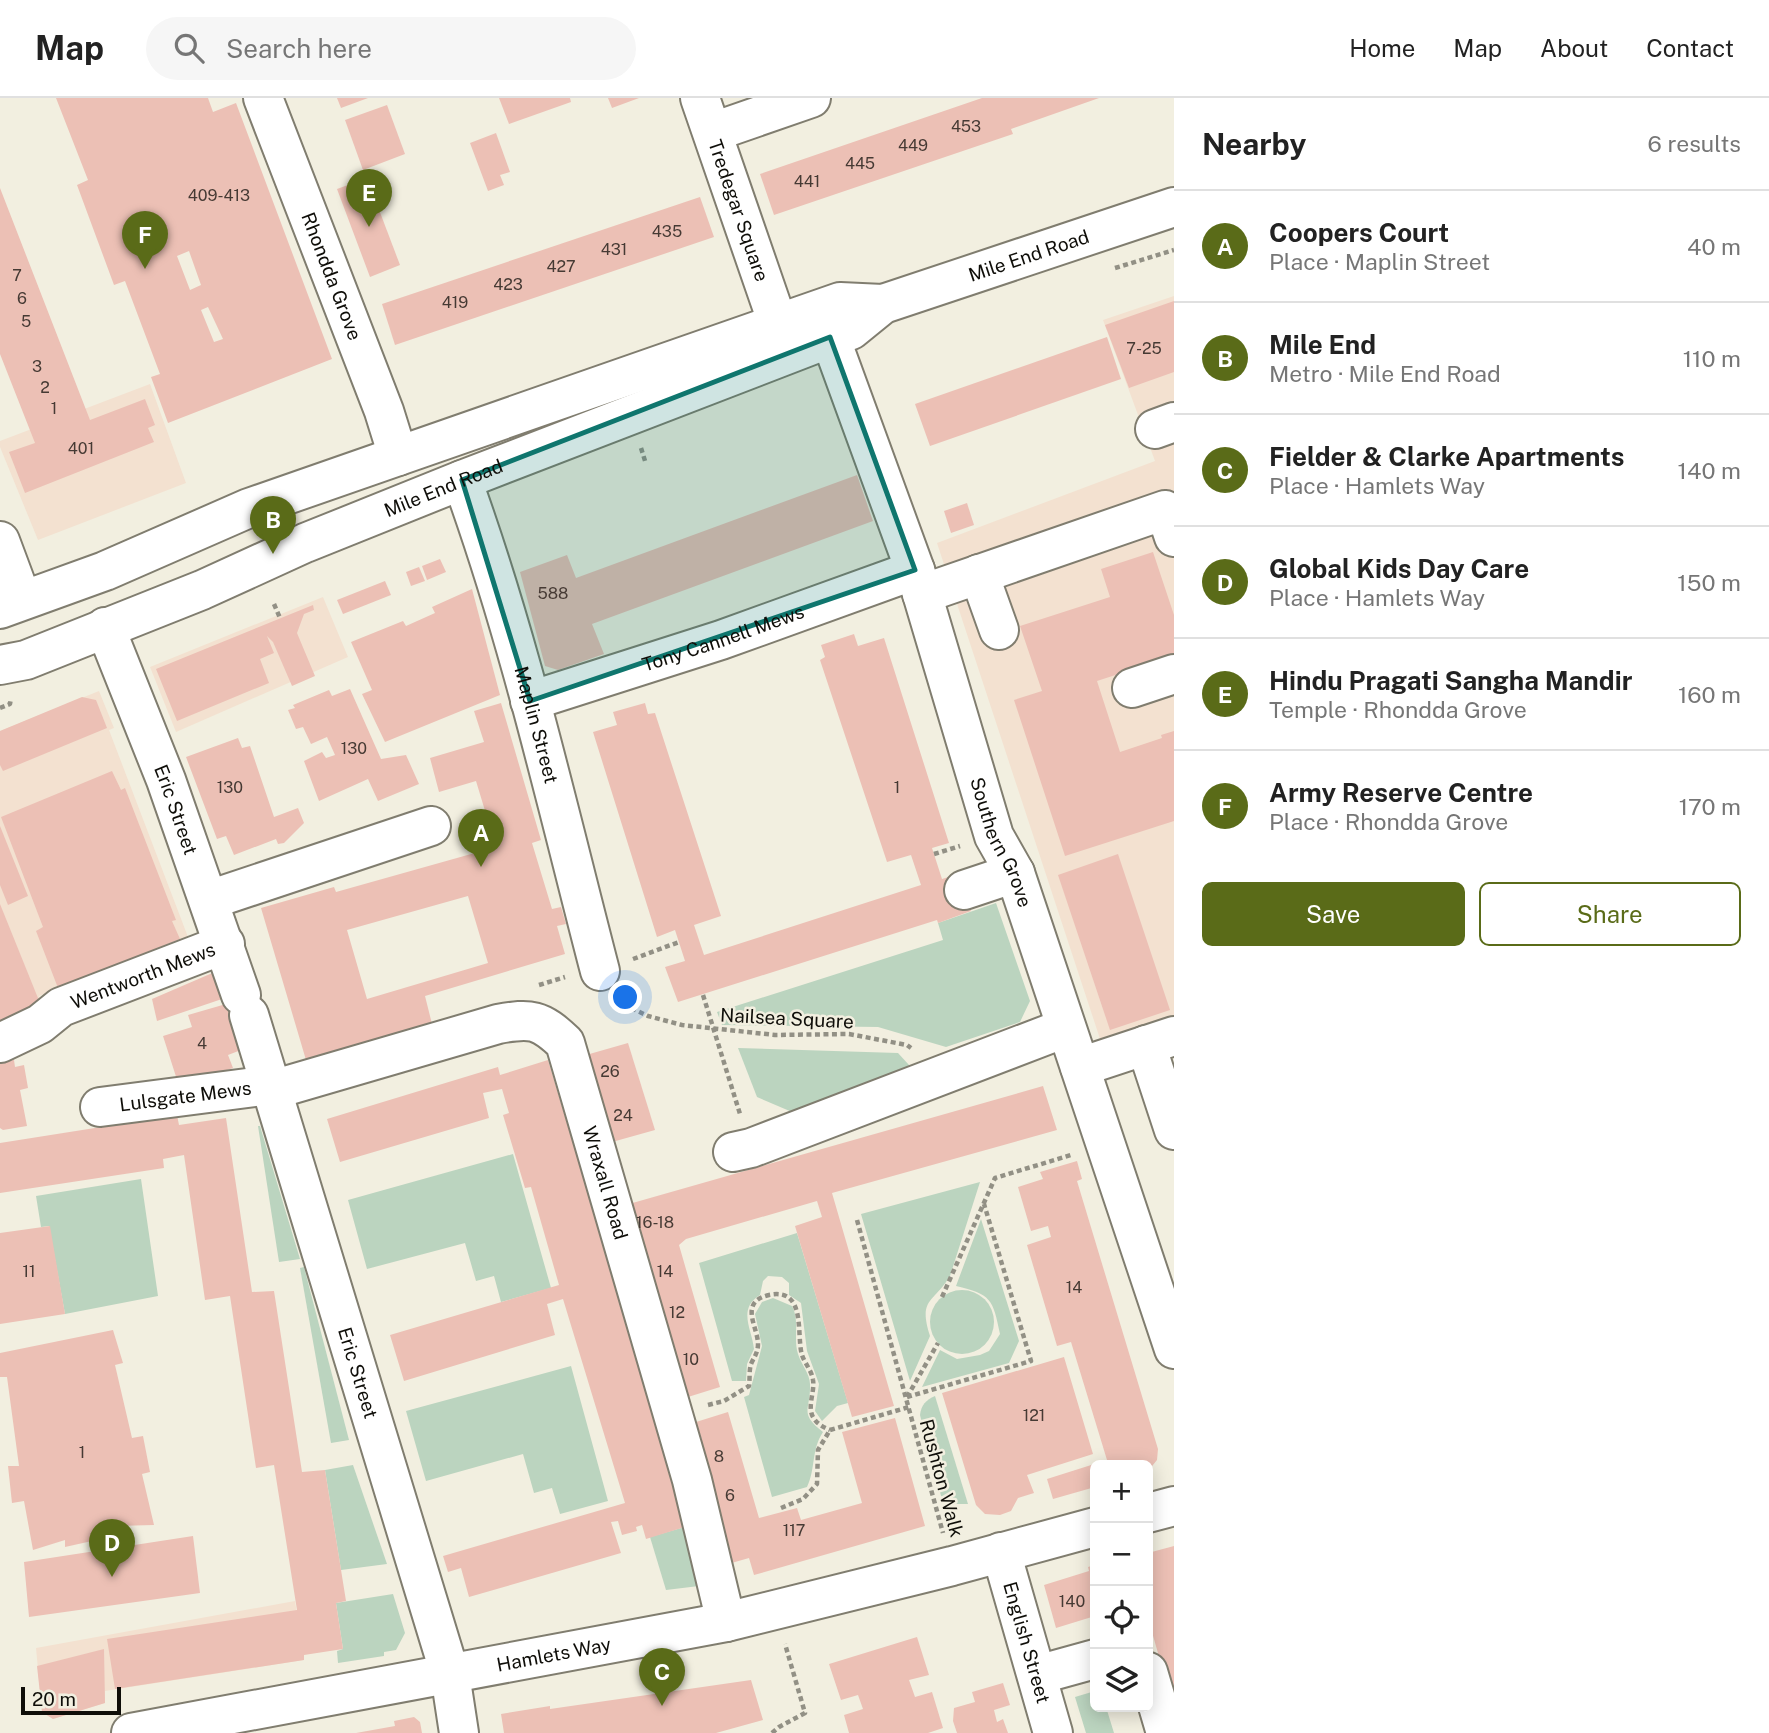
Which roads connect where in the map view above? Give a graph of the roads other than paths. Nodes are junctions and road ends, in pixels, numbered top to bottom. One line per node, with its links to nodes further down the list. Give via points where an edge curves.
1 (263, 98): 8 (main road, Rhondda Grove)
2 (811, 98): 3 (main road)
3 (707, 115): 6 (main road, Tredegar Square)
4 (1174, 207): 5 (main road, Mile End Road)
5 (883, 304): 6 (main road, Mile End Road, via 840,302); 7 (main road, Mile End Road, via 851,330)
6 (778, 324): 8 (main road, Mile End Road)
7 (830, 337): 9 (main road, Mile End Road); 13 (main road, Southern Grove)
8 (398, 456): 14 (main road, Mile End Road, via 249,508 105,571)
9 (462, 480): 15 (main road, Mile End Road); 20 (main road, Maplin Street)
10 (1174, 537): 12 (main road, Tony Cannell Mews, via 1165,510)
11 (0, 541): 14 (main road)
12 (979, 574): 13 (main road, Tony Cannell Mews); 16 (main road)
13 (919, 582): 20 (main road, Tony Cannell Mews); 22 (main road, Southern Grove, via 994,835)
14 (11, 605)
15 (105, 627): 17 (main road, Mile End Road, via 26,660); 24 (main road, Eric Street)
16 (999, 630)
17 (0, 665)
18 (1174, 674): 19 (main road)
19 (1132, 688)
20 (530, 701): 26 (main road, Maplin Street)
21 (431, 826): 24 (main road)
22 (1014, 873): 23 (main road); 27 (main road, Southern Grove)
23 (964, 890)
24 (209, 900): 25 (main road, Eric Street)
25 (225, 944): 29 (main road, Wentworth Mews, via 61,1009); 31 (main road, Eric Street)
26 (600, 971)
27 (1065, 1028): 30 (main road, Southern Grove); 34 (main road)
28 (1160, 1041): 30 (main road); 33 (main road)
29 (0, 1043)
30 (1080, 1067): 35 (main road, Southern Grove)
31 (271, 1087): 32 (main road, Lulsgate Mews); 41 (main road, Wraxall Road, via 460,1046 498,1024 524,1019 545,1026 565,1043 674,1414); 43 (main road, Eric Street)
32 (100, 1107)
33 (1174, 1130)
34 (742, 1150)
35 (1166, 1298): 36 (main road, Southern Grove)
36 (1174, 1349)
37 (1174, 1506): 38 (main road)
38 (1153, 1512)
39 (1090, 1528): 40 (main road, Hamlets Way)
40 (1001, 1552): 41 (main road, Hamlets Way); 44 (main road, English Street)
41 (726, 1622): 43 (main road, Hamlets Way)
42 (1090, 1660): 44 (main road)
43 (450, 1674): 46 (main road, Hamlets Way); 48 (main road, Eric Street)
44 (1037, 1675): 49 (main road, English Street)
45 (1153, 1689): 50 (main road)
46 (237, 1724): 47 (main road, Hamlets Way)
47 (131, 1733)
48 (459, 1733)
49 (1053, 1733)
50 (1166, 1733)

